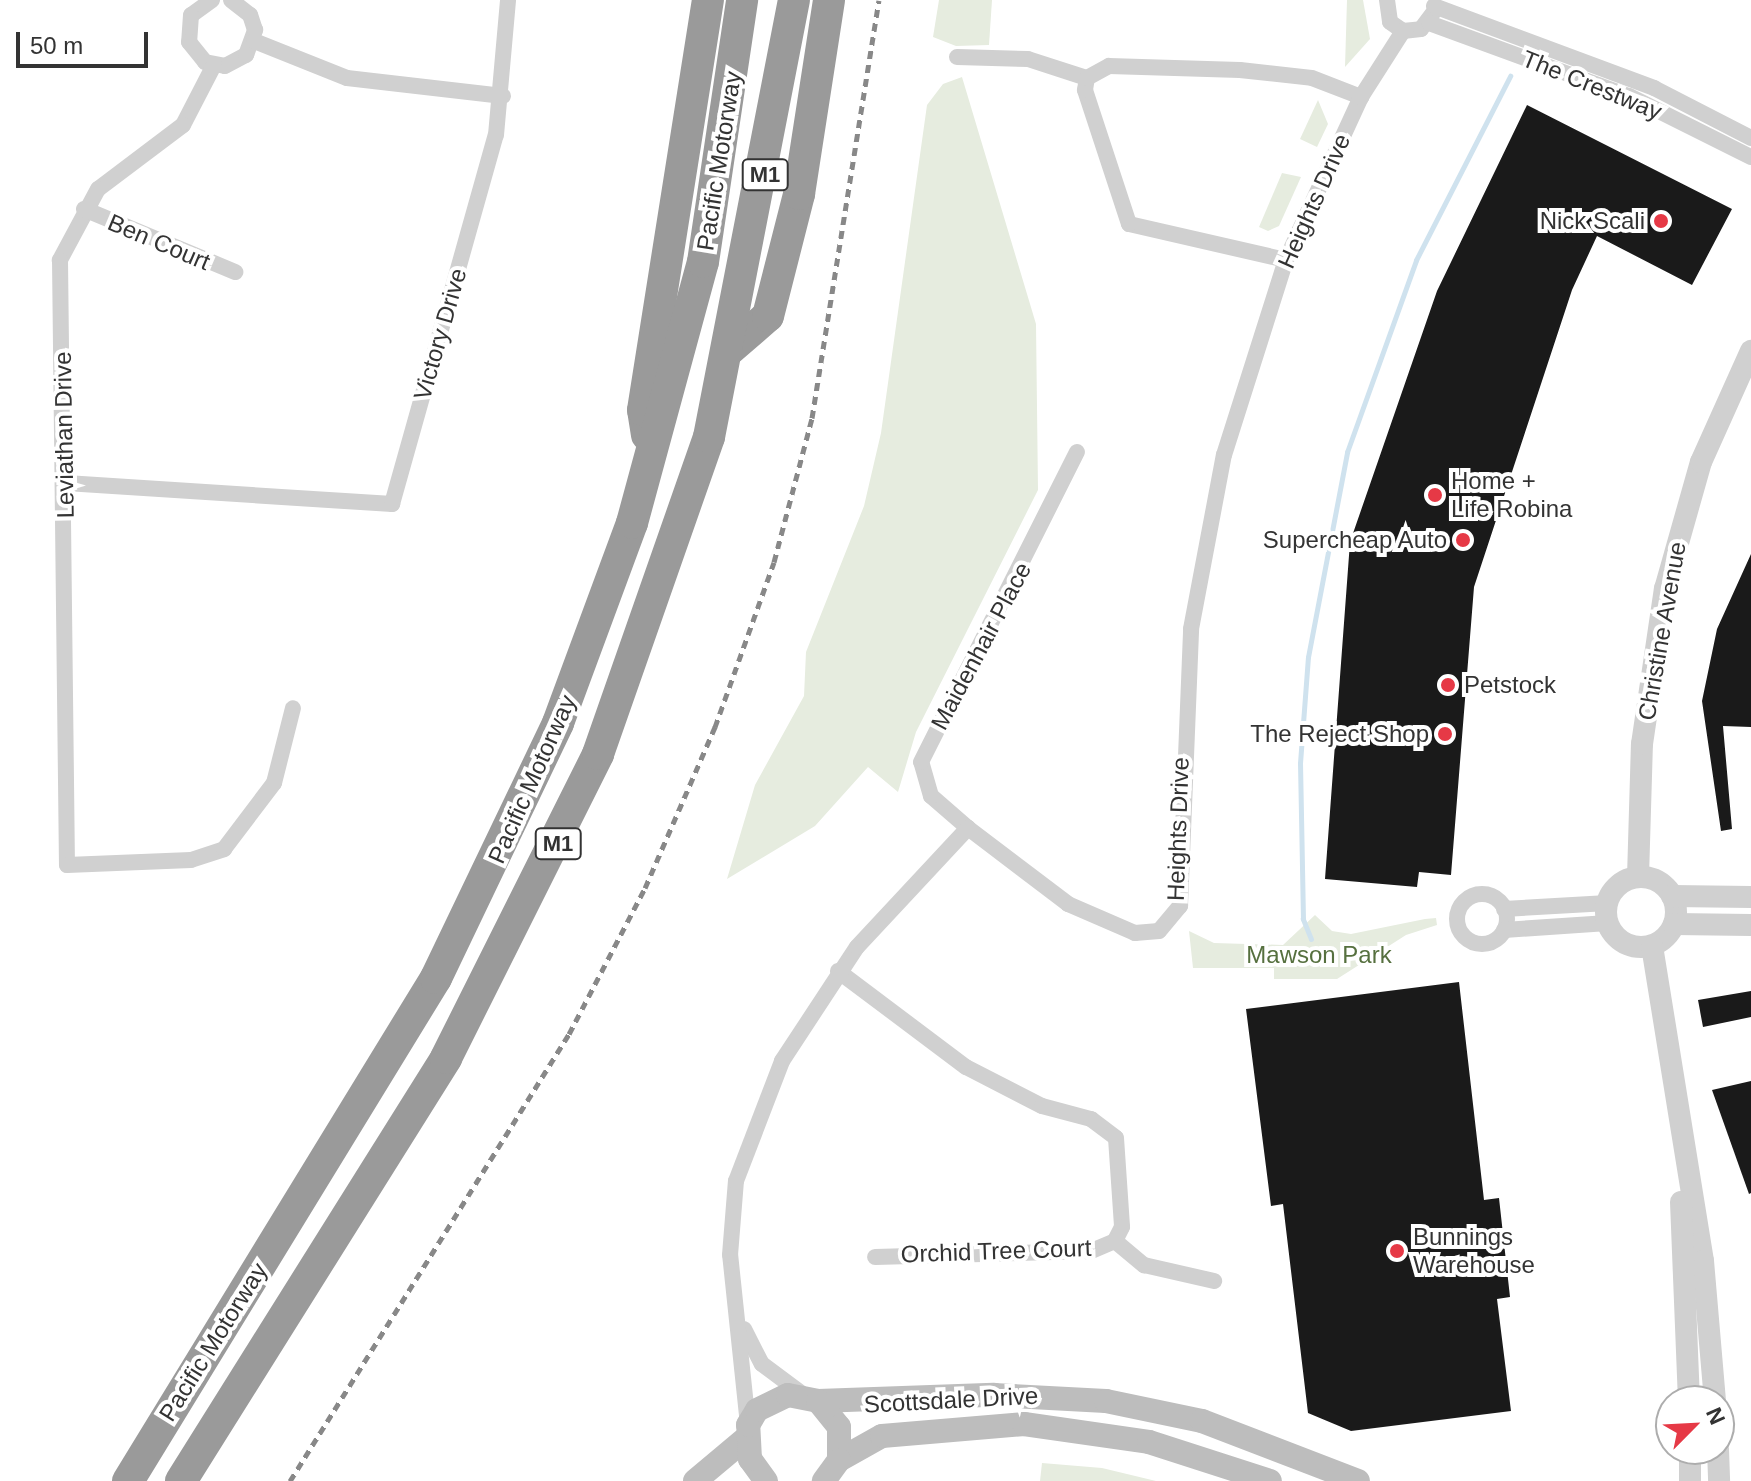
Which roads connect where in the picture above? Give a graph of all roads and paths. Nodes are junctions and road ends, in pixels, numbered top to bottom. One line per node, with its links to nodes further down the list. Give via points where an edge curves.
1 (212, 0): 13 (street, via 191,15 187,31 196,54)
2 (231, 0): 11 (street, via 250,15)
3 (508, 0): 15 (street)
4 (708, 0): 25 (highway, via 643,410)
5 (742, 0): 25 (highway, Pacific Motorway / M1, via 703,262)
6 (794, 0): 22 (highway, Pacific Motorway / M1)
7 (829, 0): 22 (highway, via 799,194 768,316)
8 (1387, 0): 10 (street, via 1390,22)
9 (1431, 10): 10 (street); 17 (street, The Crestway, via 1654,88); 18 (street, The Crestway, via 1629,96)
10 (1403, 31): 16 (street, Heights Drive)
11 (254, 41): 13 (street, via 236,62); 15 (street, via 347,78)
12 (957, 57): 14 (street, via 1028,59)
13 (214, 65): 19 (street, Leviathan Drive, via 183,125 98,189)
14 (1087, 78): 16 (street, via 1109,66 1240,70 1312,78); 20 (street, via 1085,90 1129,224)
15 (503, 96): 26 (street, Victory Drive, via 392,504)
16 (1361, 97): 20 (street, Heights Drive)
17 (1751, 138)
18 (1751, 157)
19 (84, 209): 21 (street, Ben Court); 26 (street, Leviathan Drive, via 60,260)
20 (1286, 260): 28 (street, Heights Drive, via 1245,376 1206,535 1182,731 1180,906 1159,931 1135,933 1068,904)
21 (235, 272)
22 (730, 349): 50 (highway, Pacific Motorway / M1, via 667,571 553,855 446,1058)
23 (1751, 351): 29 (street, Christine Avenue, via 1701,462 1665,589 1642,744)
24 (1077, 452): 28 (street, Maidenhair Place, via 921,762 931,796)
25 (651, 463): 49 (highway, Pacific Motorway / M1, via 558,723 472,909 371,1089)
26 (66, 483): 27 (street, Leviathan Drive, via 67,865 191,860 224,849 274,783)
27 (293, 708)
28 (968, 828): 38 (street)
29 (1638, 877): 30 (street, via 1661,883); 33 (street, via 1619,885)
30 (1672, 896): 31 (street); 34 (street)
31 (1751, 897)
32 (1504, 909): 33 (street); 36 (street); 36 (street, via 1477,894 1457,919 1473,942 1488,943)
33 (1608, 913): 36 (street); 37 (street, via 1626,943)
34 (1674, 924): 35 (street); 37 (street)
35 (1751, 925)
36 (1504, 930)
37 (1652, 946): 39 (street)
38 (838, 971): 40 (street, Orchid Tree Court, via 966,1067 1042,1106 1109,1128 1122,1193); 43 (street, via 782,1061 747,1144 731,1215)
39 (1678, 1116): 44 (street); 45 (street, via 1703,1261)
40 (1115, 1241): 41 (street, Orchid Tree Court, via 1091,1251); 42 (street, Orchid Tree Court, via 1144,1265)
41 (875, 1257)
42 (1214, 1281)
43 (735, 1309): 46 (street, via 762,1364); 47 (street)
44 (1688, 1385)
45 (1714, 1385)
46 (812, 1399): 47 (main road, Scottsdale Drive, via 772,1399); 48 (main road, via 839,1427); 54 (main road, Scottsdale Drive, via 994,1395 1106,1401 1202,1421)
47 (746, 1432): 51 (main road); 52 (main road)
48 (832, 1473): 53 (main road, Scottsdale Drive, via 882,1436 1024,1424 1149,1442)
49 (128, 1481)
50 (181, 1481)
51 (695, 1481)
52 (766, 1481)
53 (1270, 1481)
54 (1358, 1481)

